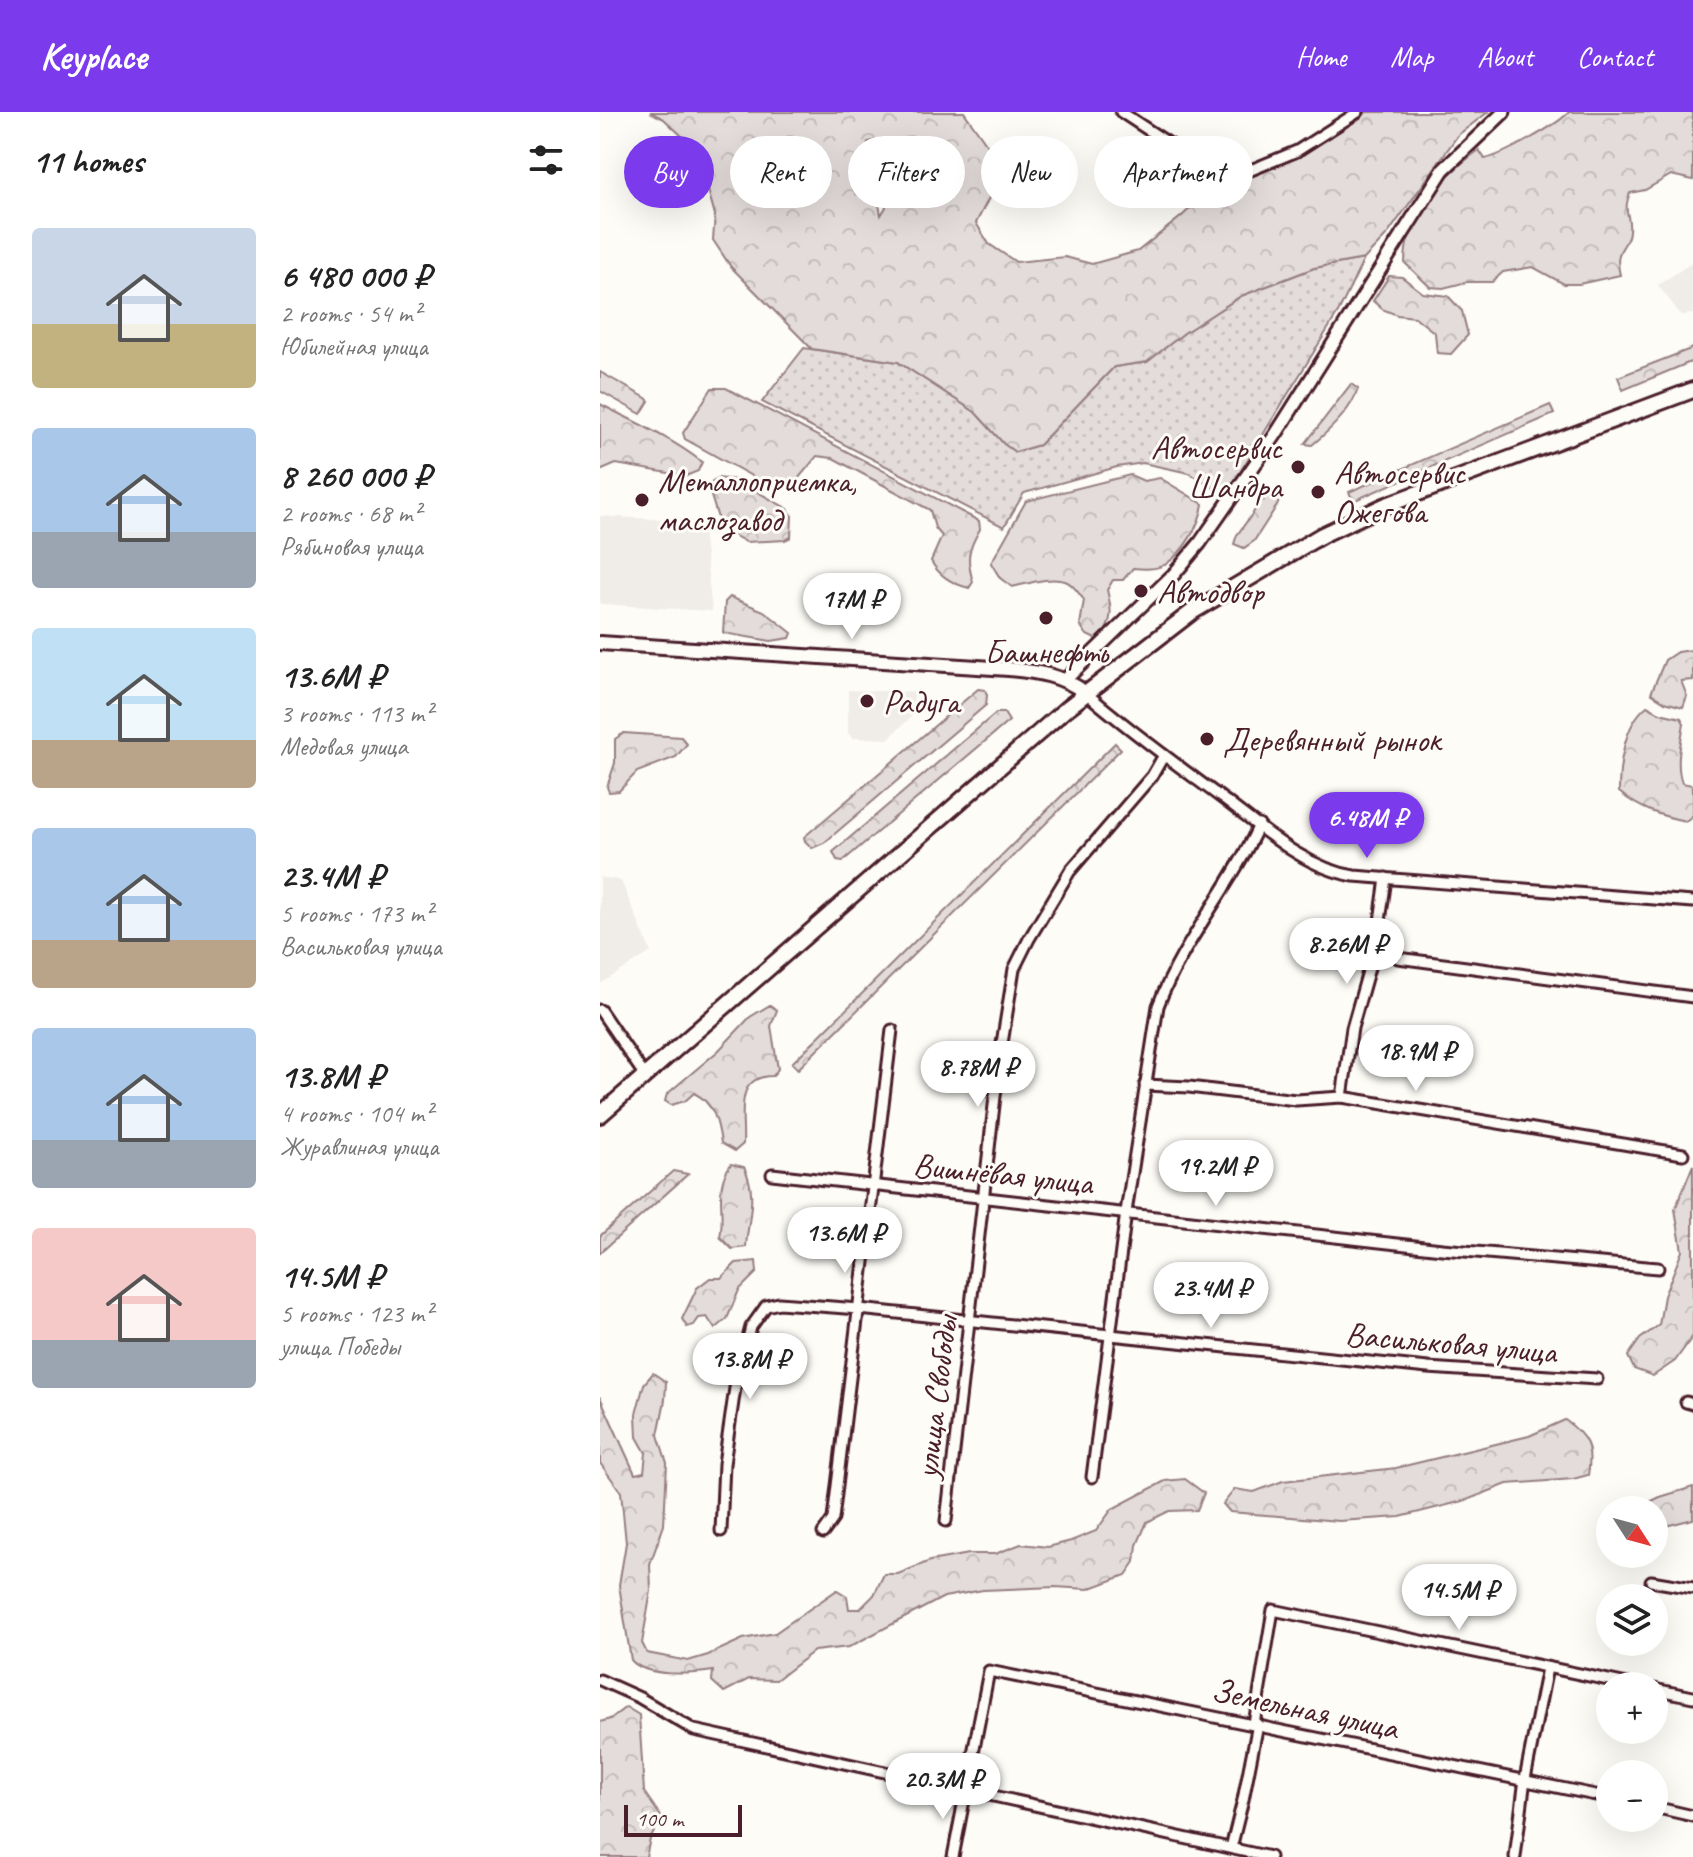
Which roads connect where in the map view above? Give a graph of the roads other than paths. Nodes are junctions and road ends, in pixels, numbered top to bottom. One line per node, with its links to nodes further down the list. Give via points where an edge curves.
1 (1121, 112): 2 (street, via 1229,179 1297,151)
2 (1358, 112)
3 (1504, 112): 6 (street, via 1443,170 1276,434 1200,543)
4 (1693, 390): 7 (main road, via 1384,506 1322,535 1192,612)
5 (600, 643): 6 (main road, via 1009,669)
6 (1066, 679): 7 (main road)
7 (1086, 693): 8 (street); 16 (main road)
8 (1164, 755): 9 (street); 23 (street, улица Свободы, via 1070,871 1014,969)
9 (1259, 825): 10 (street, via 1321,867); 17 (street, via 1168,979 1158,1006)
10 (1386, 878): 11 (street); 12 (street)
11 (1693, 902)
12 (1378, 936): 13 (street, via 1398,958); 18 (street, via 1352,1028)
13 (1693, 997)
14 (600, 1010): 16 (street)
15 (892, 1030): 22 (street)
16 (645, 1076): 19 (main road)
17 (1145, 1085): 18 (street, via 1296,1100); 24 (street)
18 (1342, 1097): 20 (street)
19 (600, 1115)
20 (1683, 1154)
21 (772, 1174): 22 (street, Вишнёвая улица)
22 (872, 1186): 23 (street, Вишнёвая улица); 26 (street)
23 (985, 1197): 24 (street, Вишнёвая улица); 27 (street, улица Свободы)
24 (1126, 1212): 25 (street, Вишнёвая улица); 28 (street)
25 (1658, 1268)
26 (859, 1309): 27 (street, Васильковая улица); 32 (street, Васильковая улица, via 779,1303 766,1306 751,1327 728,1434); 33 (street, via 833,1519)
27 (971, 1320): 28 (street, Васильковая улица); 31 (street, улица Свободы)
28 (1111, 1336): 29 (street, Васильковая улица); 30 (street)
29 (1597, 1379)
30 (1092, 1477)
31 (946, 1521)
32 (721, 1531)
33 (823, 1533)
34 (1651, 1581): 35 (street)
35 (1693, 1588)
36 (1547, 1668): 37 (street); 41 (street, via 1273,1610); 42 (street)
37 (1596, 1678)
38 (600, 1680): 43 (street, via 694,1730)
39 (1668, 1692): 40 (street)
40 (1693, 1697)
41 (1256, 1724): 42 (street, Земельная улица); 43 (street, Земельная улица, via 989,1671); 47 (street)
42 (1525, 1779): 44 (street, Земельная улица); 50 (street)
43 (965, 1791): 47 (street); 48 (street)
44 (1596, 1795)
45 (1668, 1810): 46 (street)
46 (1693, 1816)
47 (1233, 1852): 49 (street)
48 (953, 1857)
49 (1270, 1857)
50 (1515, 1857)

